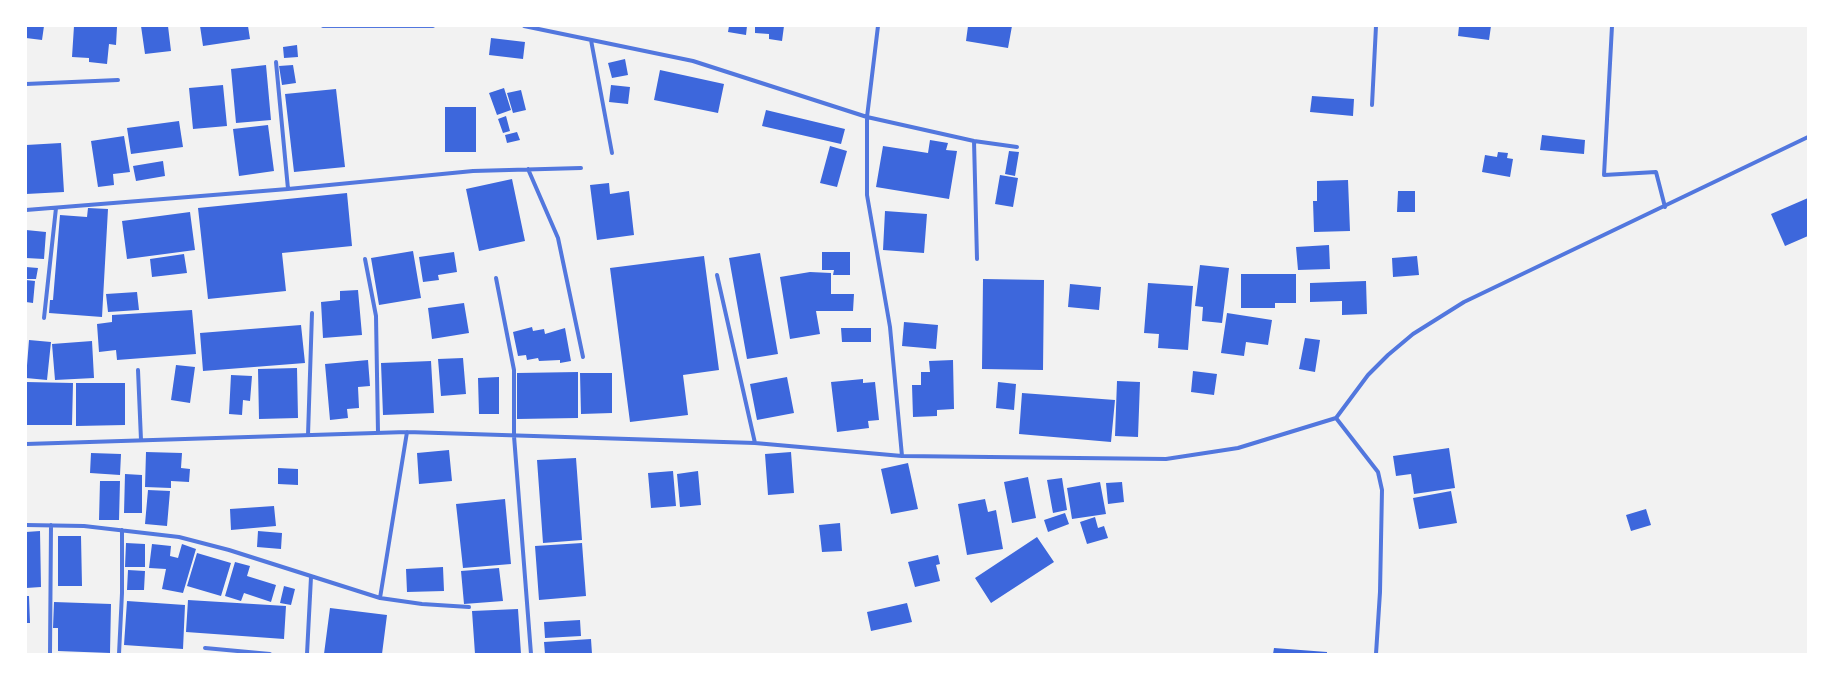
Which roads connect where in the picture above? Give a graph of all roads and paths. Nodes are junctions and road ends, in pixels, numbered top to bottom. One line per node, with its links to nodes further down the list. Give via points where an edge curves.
1 (323, 26): 2 (street)
2 (433, 26)
3 (524, 26): 7 (street)
4 (878, 26): 12 (street)
5 (1376, 26): 11 (street)
6 (1612, 26): 20 (street, via 1604,174 1656,172)
7 (591, 40): 12 (street, via 694,61); 16 (street)
8 (276, 62): 19 (street)
9 (118, 80): 10 (street)
10 (26, 84)
11 (1372, 105)
12 (867, 117): 14 (street); 39 (street, via 867,195 890,327)
13 (1808, 137): 20 (street)
14 (974, 141): 15 (street); 23 (street)
15 (1017, 147)
16 (612, 153)
17 (581, 168): 18 (street)
18 (528, 169): 19 (street, via 473,171); 29 (street, via 558,238)
19 (288, 189): 21 (street)
20 (1665, 207): 31 (street, via 1464,302 1420,330 1388,355 1368,375)
21 (56, 208): 22 (street); 28 (street)
22 (26, 210)
23 (977, 259)
24 (365, 260): 33 (street, via 376,316)
25 (717, 275): 37 (street)
26 (496, 278): 35 (street, via 514,370)
27 (312, 313): 34 (street)
28 (44, 318)
29 (583, 357)
30 (138, 370): 36 (street)
31 (1336, 418): 39 (street, via 1238,448 1166,459); 52 (street, via 1378,472 1382,490)
32 (407, 432): 33 (street); 35 (street); 44 (street)
33 (378, 433): 34 (street)
34 (308, 435): 36 (street)
35 (514, 436): 37 (street); 51 (street)
36 (141, 440): 38 (street)
37 (755, 443): 39 (street)
38 (26, 444)
39 (902, 456)
40 (26, 525): 41 (street)
41 (51, 525): 42 (street); 47 (street)
42 (122, 530): 43 (street, via 200,542); 48 (street)
43 (311, 577): 44 (street); 50 (street)
44 (380, 598): 45 (street)
45 (469, 607)
46 (205, 648): 49 (street)
47 (50, 654)
48 (119, 654)
49 (270, 654)
50 (307, 654)
51 (531, 654)
52 (1376, 654)

